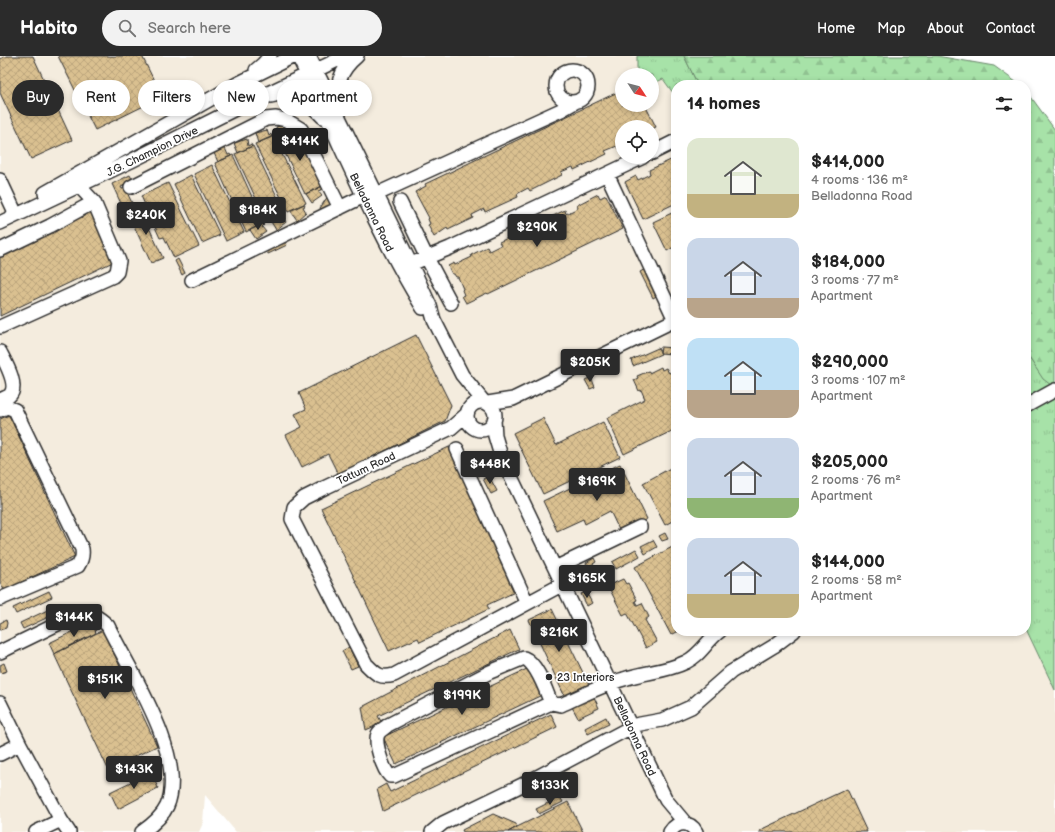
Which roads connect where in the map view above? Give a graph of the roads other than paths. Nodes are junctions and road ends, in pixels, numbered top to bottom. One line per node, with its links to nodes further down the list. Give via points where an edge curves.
1 (270, 56): 8 (street)
2 (294, 56): 9 (street, J.G. Champion Drive)
3 (298, 56): 7 (street, Belladonna Road)
4 (309, 56): 7 (street, Belladonna Road)
5 (346, 56): 7 (street, J.G. Champion Drive)
6 (357, 56): 17 (street, via 341,74)
7 (312, 72): 10 (street, J.G. Champion Drive); 17 (street, Belladonna Road)
8 (242, 80)
9 (245, 80)
10 (269, 93)
11 (269, 96): 17 (street, via 286,94 301,98)
12 (560, 97): 14 (street); 14 (street, via 557,88 559,78 566,72 576,71 585,77 588,87 584,97); 15 (street)
13 (213, 98): 29 (street, J.G. Champion Drive)
14 (575, 102): 15 (street)
15 (547, 115): 25 (street)
16 (221, 116): 23 (street, J.G. Champion Drive)
17 (335, 121): 25 (street, Belladonna Road)
18 (671, 144): 19 (street)
19 (659, 150)
20 (628, 164): 21 (street)
21 (607, 174): 33 (street); 37 (street)
22 (0, 180): 29 (street)
23 (79, 186): 26 (street); 31 (street, J.G. Champion Drive)
24 (131, 187): 28 (street, via 266,119 276,118 286,120 302,129)
25 (370, 195): 28 (street); 34 (street, Belladonna Road); 38 (street, Belladonna Road, via 380,231 407,281)
26 (94, 202): 32 (street); 40 (street, via 119,261 117,272)
27 (400, 202): 33 (street)
28 (340, 208): 35 (street)
29 (14, 210): 30 (street, J.G. Champion Drive)
30 (0, 217)
31 (0, 224)
32 (0, 250)
33 (427, 258): 34 (street); 36 (street)
34 (411, 264): 38 (street, Belladonna Road)
35 (192, 280)
36 (451, 303)
37 (671, 309)
38 (434, 320): 42 (street, Belladonna Road)
39 (671, 322): 44 (street)
40 (0, 327)
41 (0, 352): 45 (street, via 13,385 9,396)
42 (462, 376): 46 (street, Belladonna Road); 50 (street, Belladonna Road)
43 (1055, 390): 47 (street)
44 (513, 398): 46 (street); 49 (street)
45 (0, 400)
46 (486, 403): 49 (street, Belladonna Road, via 494,411); 50 (street, via 474,403)
47 (1031, 403)
48 (0, 410): 56 (street, via 7,407 15,410 83,555 78,566)
49 (495, 418): 50 (street, via 488,428); 52 (street, Belladonna Road, via 495,436)
50 (472, 420): 52 (street, Belladonna Road); 57 (street, Tottum Road, via 450,428 304,498 294,507 292,519 366,664 375,674 382,677 394,675)
51 (457, 449): 57 (street)
52 (501, 456): 54 (street, Belladonna Road)
53 (640, 527): 54 (street)
54 (555, 568): 55 (street, Belladonna Road)
55 (563, 584): 57 (street); 61 (street, Belladonna Road)
56 (0, 599)
57 (527, 603)
58 (713, 636): 61 (street, via 698,654 686,662 670,669 624,678)
59 (787, 636): 64 (street, via 732,672 691,707 662,720)
60 (0, 652): 72 (street, via 78,614 92,614 108,626 158,724 171,767 172,784 167,807 153,824)
61 (610, 684): 62 (street, via 561,704); 64 (street, Belladonna Road)
62 (552, 703): 62 (street, via 535,668 524,658 490,672 388,725 378,734 376,741 384,768 390,776 399,775)
63 (1, 707): 65 (street)
64 (630, 727): 67 (street, Belladonna Road); 73 (street, via 524,784 443,823)
65 (20, 744): 66 (street); 68 (street)
66 (0, 754)
67 (666, 800): 69 (street, Belladonna Road); 74 (street, Belladonna Road)
68 (61, 820): 70 (street); 71 (street)
69 (686, 824): 74 (street, Belladonna Road, via 677,825); 75 (street, Belladonna Road)
70 (36, 832)
71 (69, 832)
72 (142, 832)
73 (432, 832)
74 (671, 832)
75 (696, 832)

